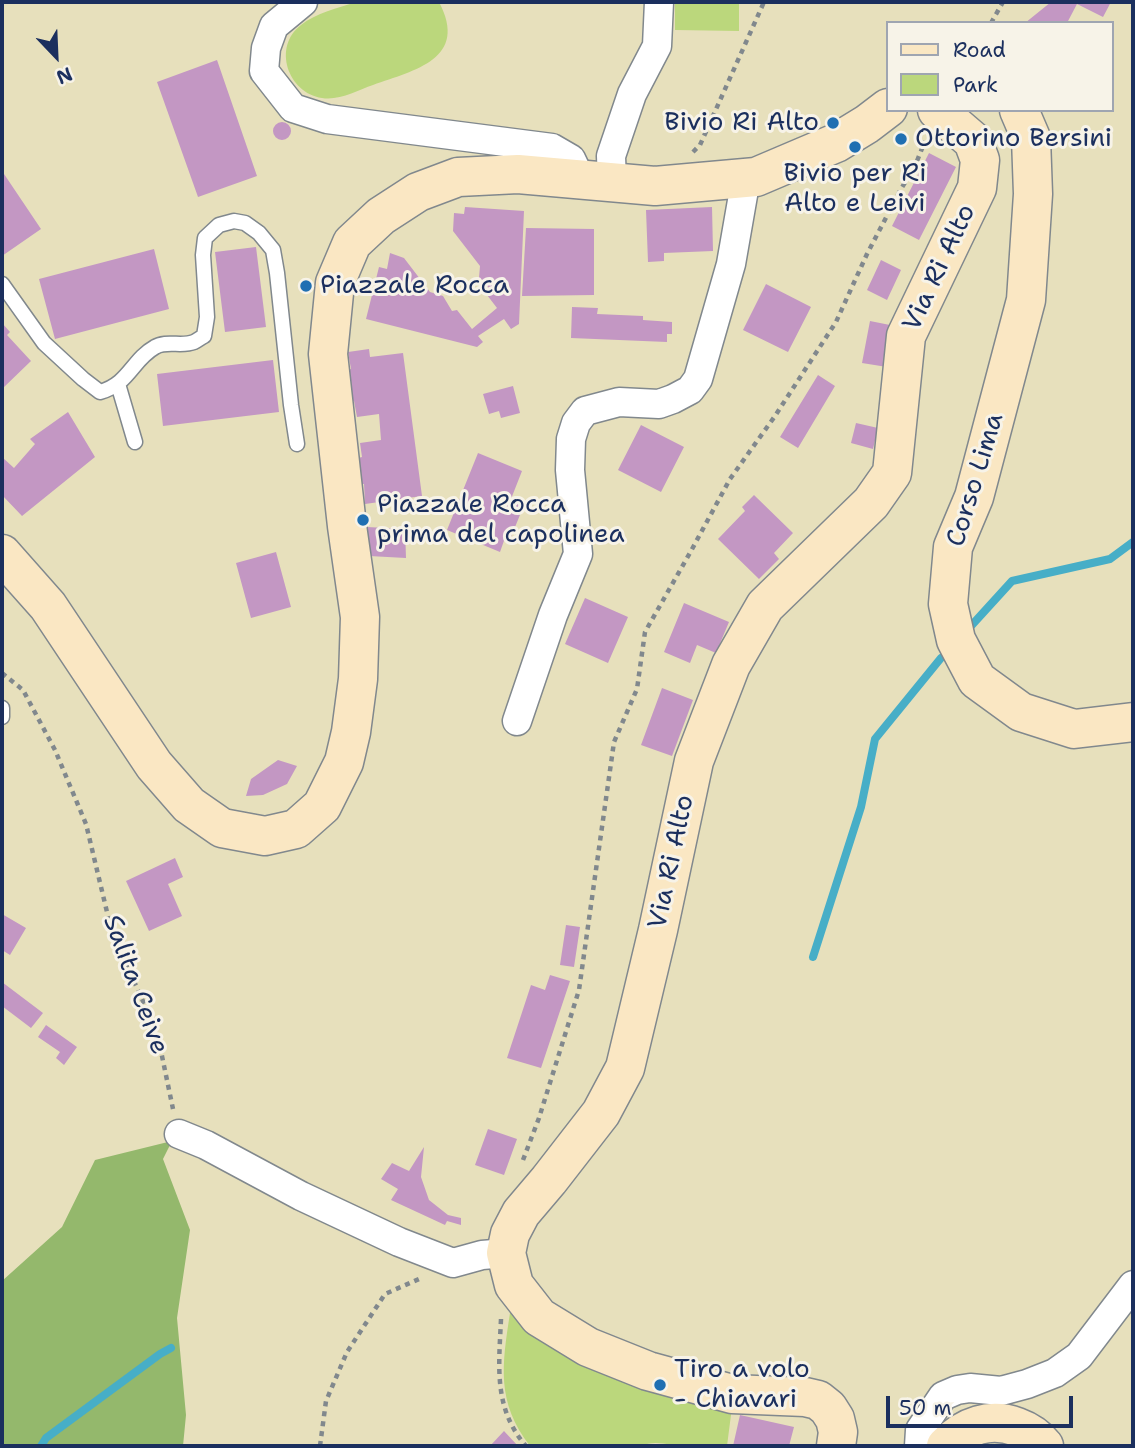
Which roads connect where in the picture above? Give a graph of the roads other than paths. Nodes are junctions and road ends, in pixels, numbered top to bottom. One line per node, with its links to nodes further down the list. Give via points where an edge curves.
1 (303, 2): 7 (street, via 274,26 265,48 264,71 293,108 327,119 552,148)
2 (659, 2): 7 (street, via 657,46)
3 (886, 110): 6 (street, via 836,143)
4 (1020, 112): 16 (street, Corso Lima, via 1031,138 1033,194 1026,300 974,497 953,547 948,604 956,640 977,680 1021,712 1074,729)
5 (932, 124): 18 (street, Via Ri Alto, via 973,141 980,160 977,188 906,335 892,473 871,503 765,607 732,664 694,761 625,1068 601,1113 521,1213 510,1234)
6 (746, 178): 7 (street, via 655,186); 15 (street, via 731,264 698,379 690,390 673,399 659,404 619,402 585,411 576,423 570,470 578,554)
7 (596, 182): 12 (street, via 517,174 458,177 418,192 381,216 352,243 335,283 328,354 360,617 358,679 344,762 322,806 296,829 265,836 222,828 189,804 154,765 48,606)
8 (2, 284): 9 (lane, via 44,343 83,379 100,392)
9 (118, 383): 10 (lane); 11 (lane, via 142,355 159,344 193,342 204,336 205,238 219,225 245,223 273,250)
10 (135, 442)
11 (297, 444)
12 (2, 554)
13 (2, 708): 14 (lane)
14 (2, 717)
15 (517, 721)
16 (1133, 722)
17 (179, 1134): 18 (street, via 399,1242 453,1263 482,1255)
18 (510, 1269): 20 (street, via 539,1317 588,1347 648,1371 732,1394 818,1400 835,1419)
19 (1133, 1285): 21 (street, via 1079,1356 1055,1373 1001,1391 970,1388 943,1396 920,1430)
20 (836, 1446)
21 (919, 1446)
22 (946, 1446): 23 (street, via 964,1430 984,1423 1004,1423 1027,1431)
23 (1044, 1446)

